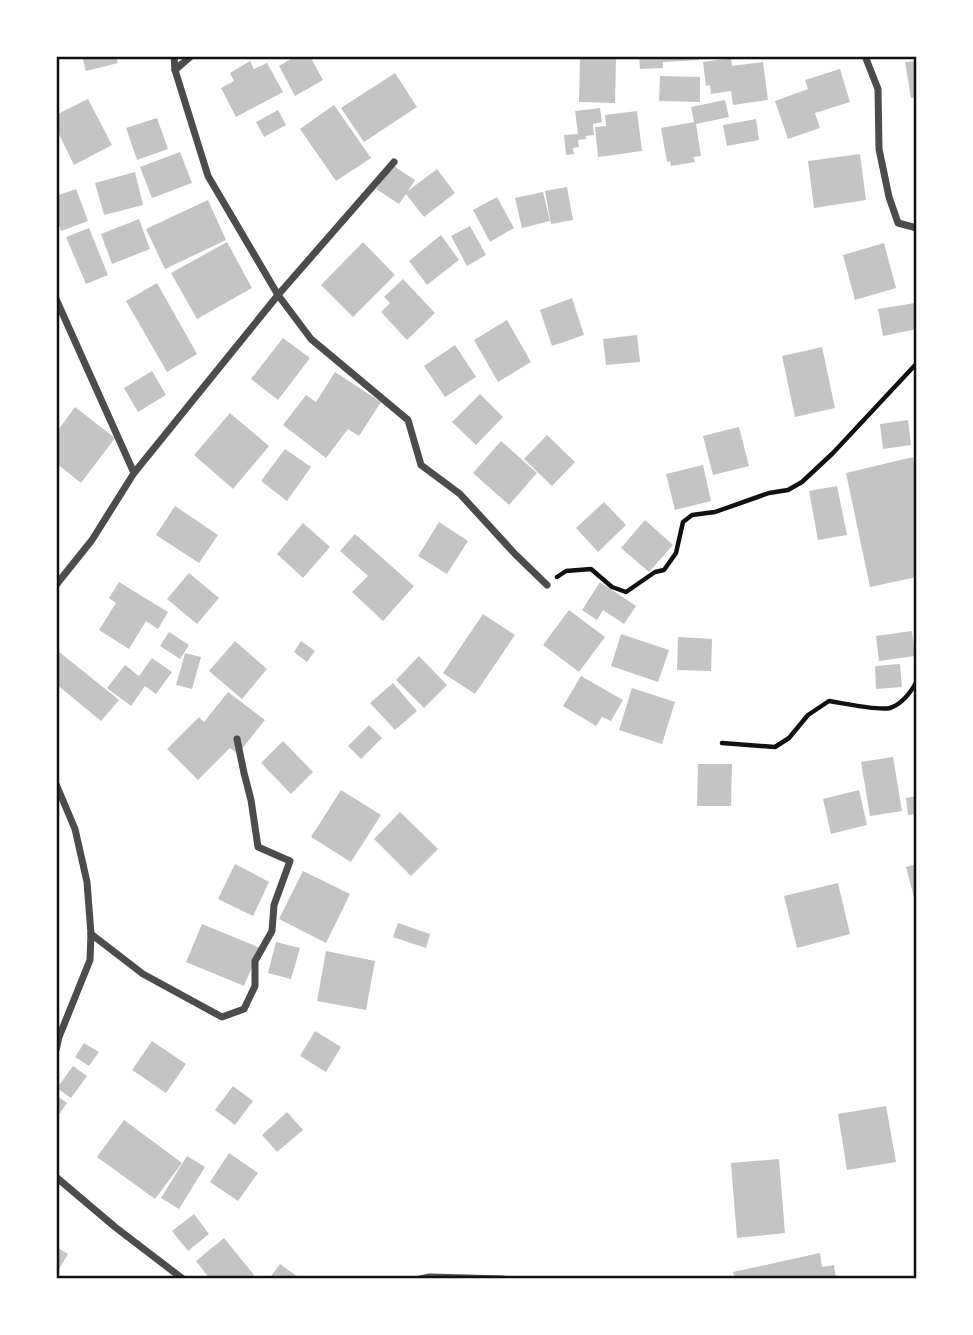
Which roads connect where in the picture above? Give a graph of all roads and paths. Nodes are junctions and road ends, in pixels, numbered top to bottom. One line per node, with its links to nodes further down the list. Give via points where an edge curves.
1 (174, 56): 4 (street)
2 (191, 56): 4 (street)
3 (865, 56): 6 (street, via 878,89 879,149 889,197 898,223)
4 (175, 70): 7 (street, via 208,176)
5 (394, 162): 7 (street)
6 (917, 228)
7 (278, 295): 10 (street); 12 (street, via 311,339 408,419 421,465 460,494)
8 (56, 299): 10 (street)
9 (917, 363): 12 (path, via 802,482 715,512 692,515 683,522 676,553 664,570 626,592 612,587 591,569 566,571)
10 (134, 472): 11 (street, via 92,540)
11 (56, 585)
12 (547, 585)
13 (917, 681): 15 (path, via 909,695 890,708 829,701 775,747)
14 (237, 739): 17 (street, via 258,847 290,861 274,905 272,931 255,961 255,986 244,1009 222,1017 143,974)
15 (722, 743)
16 (56, 784): 17 (street, via 75,829 87,882)
17 (91, 934): 18 (street, via 90,960)
18 (56, 1050)
19 (56, 1177): 20 (street)
20 (183, 1279)
21 (420, 1279): 22 (street)
22 (503, 1279)

